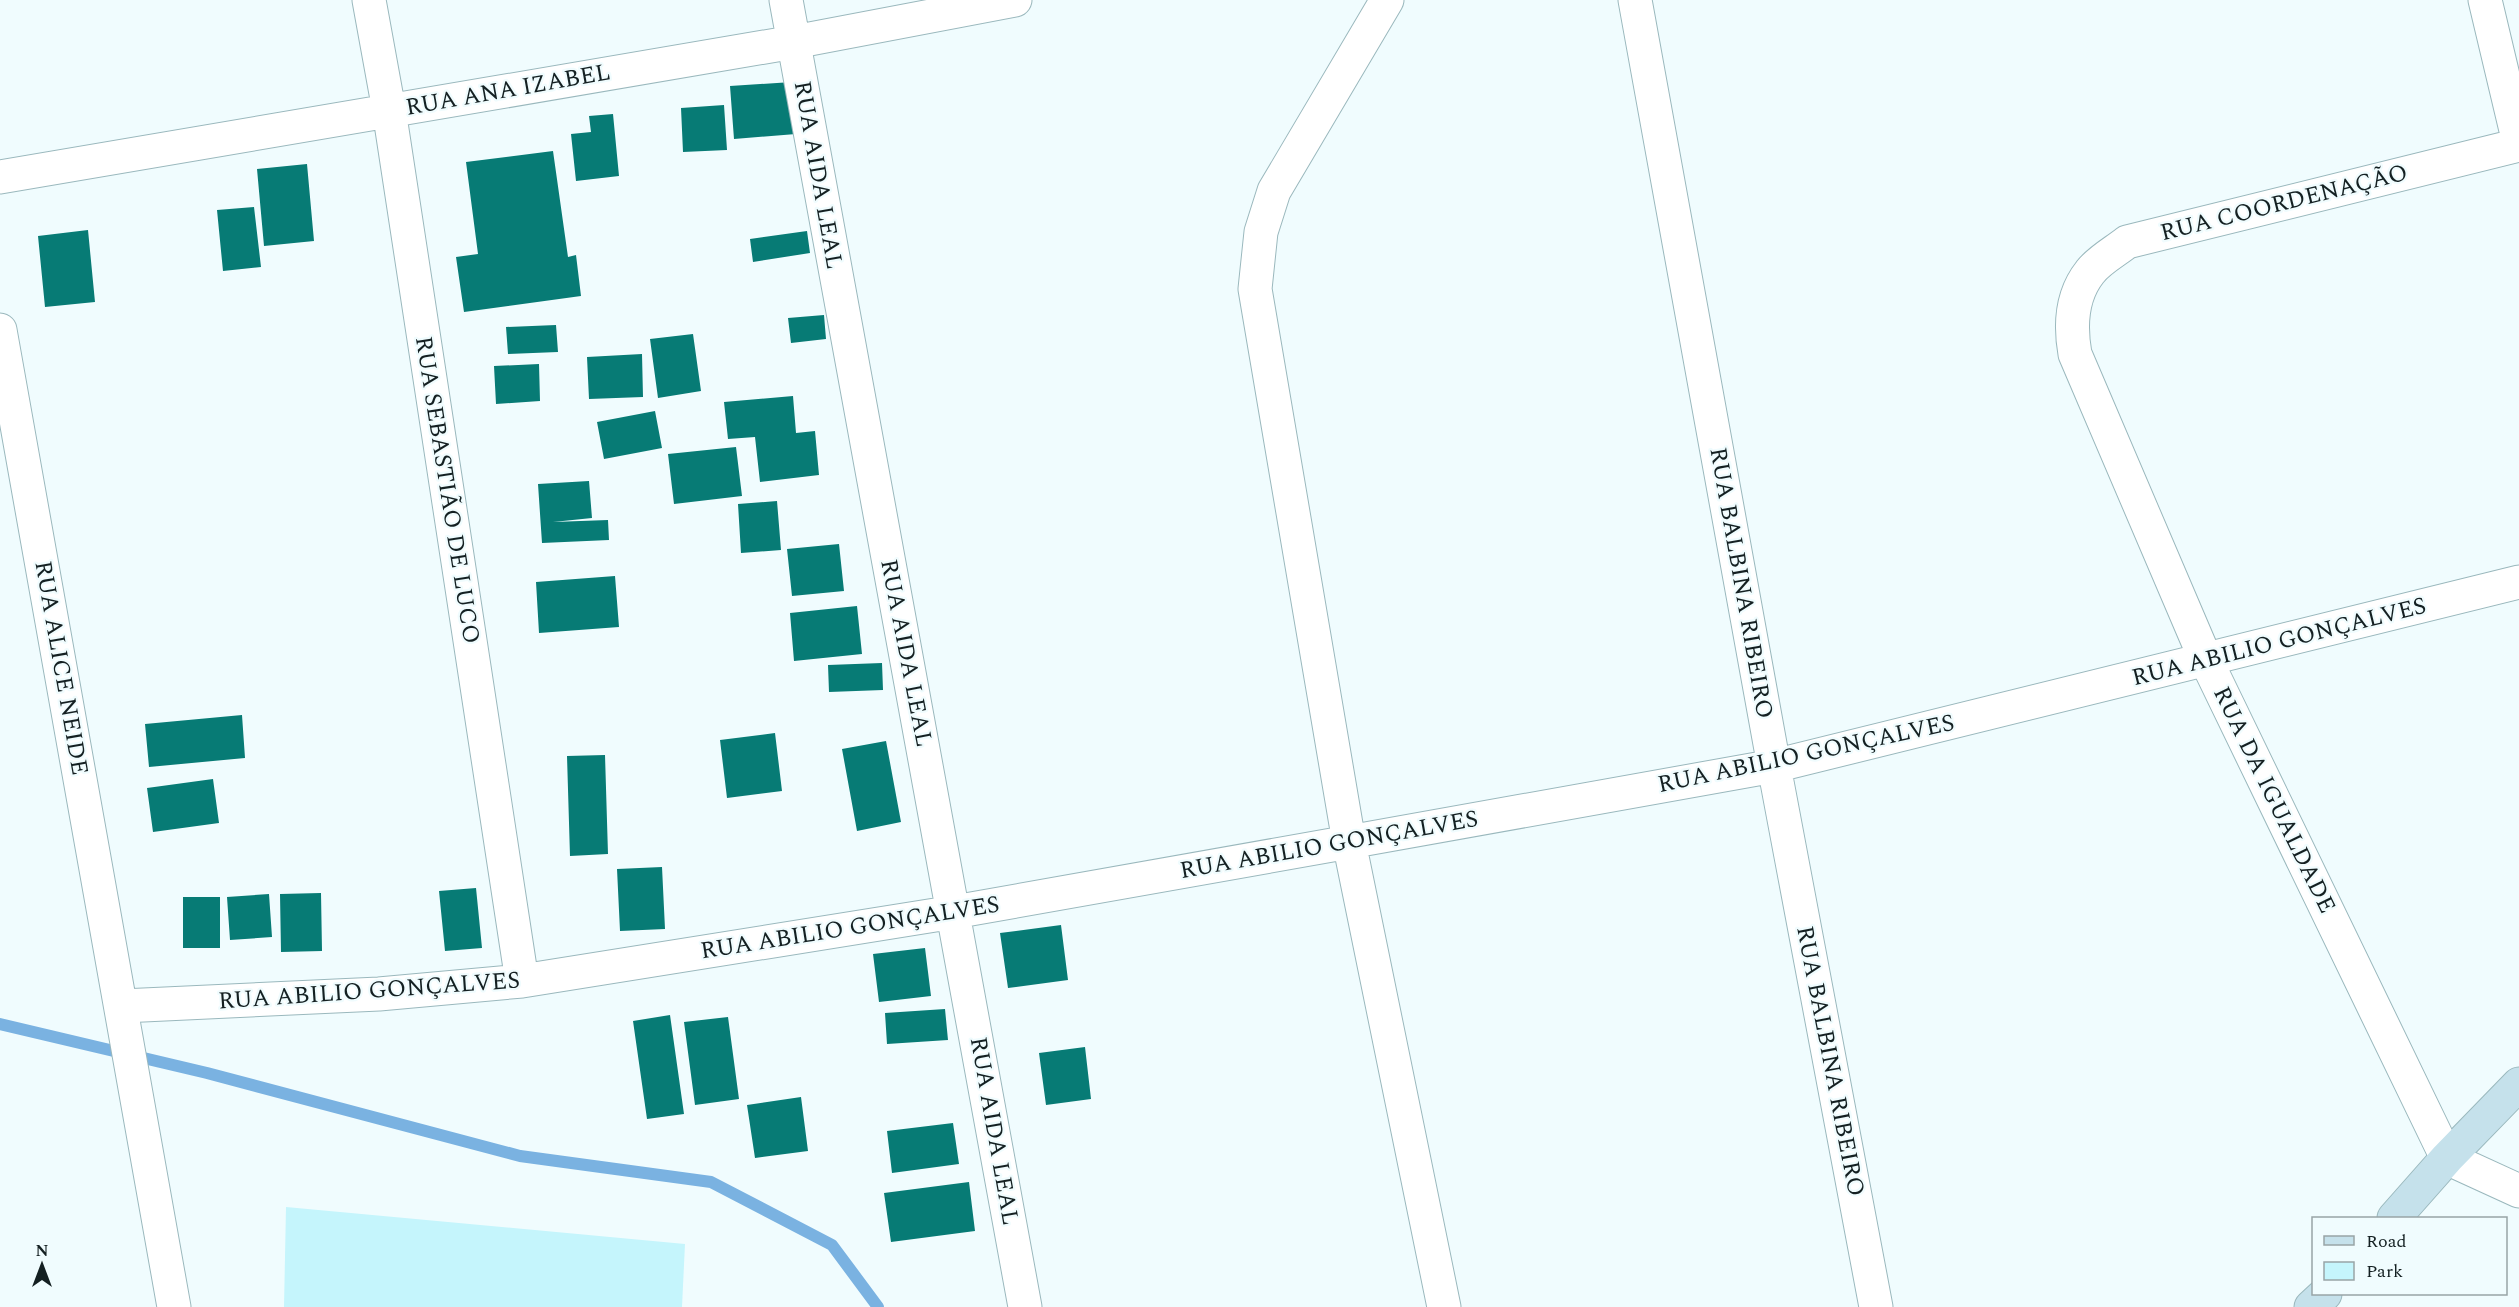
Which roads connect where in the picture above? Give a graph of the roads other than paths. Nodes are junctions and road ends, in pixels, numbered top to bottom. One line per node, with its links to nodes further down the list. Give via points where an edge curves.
1 (369, 0): 8 (street, RUA SEBASTIÃO DE LUCO)
2 (786, 0): 7 (street, RUA AIDA LEAL)
3 (1016, 0): 7 (street, RUA ANA IZABEL)
4 (1387, 0): 16 (street, via 1274,191 1261,232 1255,289)
5 (1635, 0): 15 (street, RUA BALBINA RIBEIRO)
6 (2485, 0): 9 (street)
7 (794, 42): 8 (street, RUA ANA IZABEL); 17 (street, RUA AIDA LEAL)
8 (389, 110): 10 (street, RUA ANA IZABEL); 18 (street, RUA SEBASTIÃO DE LUCO)
9 (2519, 144): 11 (street, RUA COORDENAÇÃO, via 2127,242 2090,271)
10 (0, 177)
11 (2074, 301): 14 (street, RUA DA IGUALDADE, via 2071,330 2075,354)
12 (0, 330): 19 (street, RUA ALICE NEIDE)
13 (2519, 582): 14 (street, RUA ABILIO GONÇALVES)
14 (2205, 658): 15 (street, RUA ABILIO GONÇALVES); 21 (street, RUA DA IGUALDADE)
15 (1774, 766): 16 (street, RUA ABILIO GONÇALVES); 28 (street, RUA BALBINA RIBEIRO)
16 (1349, 842): 17 (street, RUA ABILIO GONÇALVES); 27 (street)
17 (954, 912): 18 (street, RUA ABILIO GONÇALVES); 26 (street, RUA AIDA LEAL)
18 (522, 981): 19 (street, RUA ABILIO GONÇALVES)
19 (122, 1013): 25 (street, RUA ALICE NEIDE)
20 (2519, 1084): 21 (main road)
21 (2448, 1158): 22 (street); 23 (main road)
22 (2519, 1191)
23 (2395, 1217)
24 (2323, 1295): 29 (main road)
25 (174, 1307)
26 (1025, 1307)
27 (1444, 1307)
28 (1876, 1307)
29 (2311, 1307)

